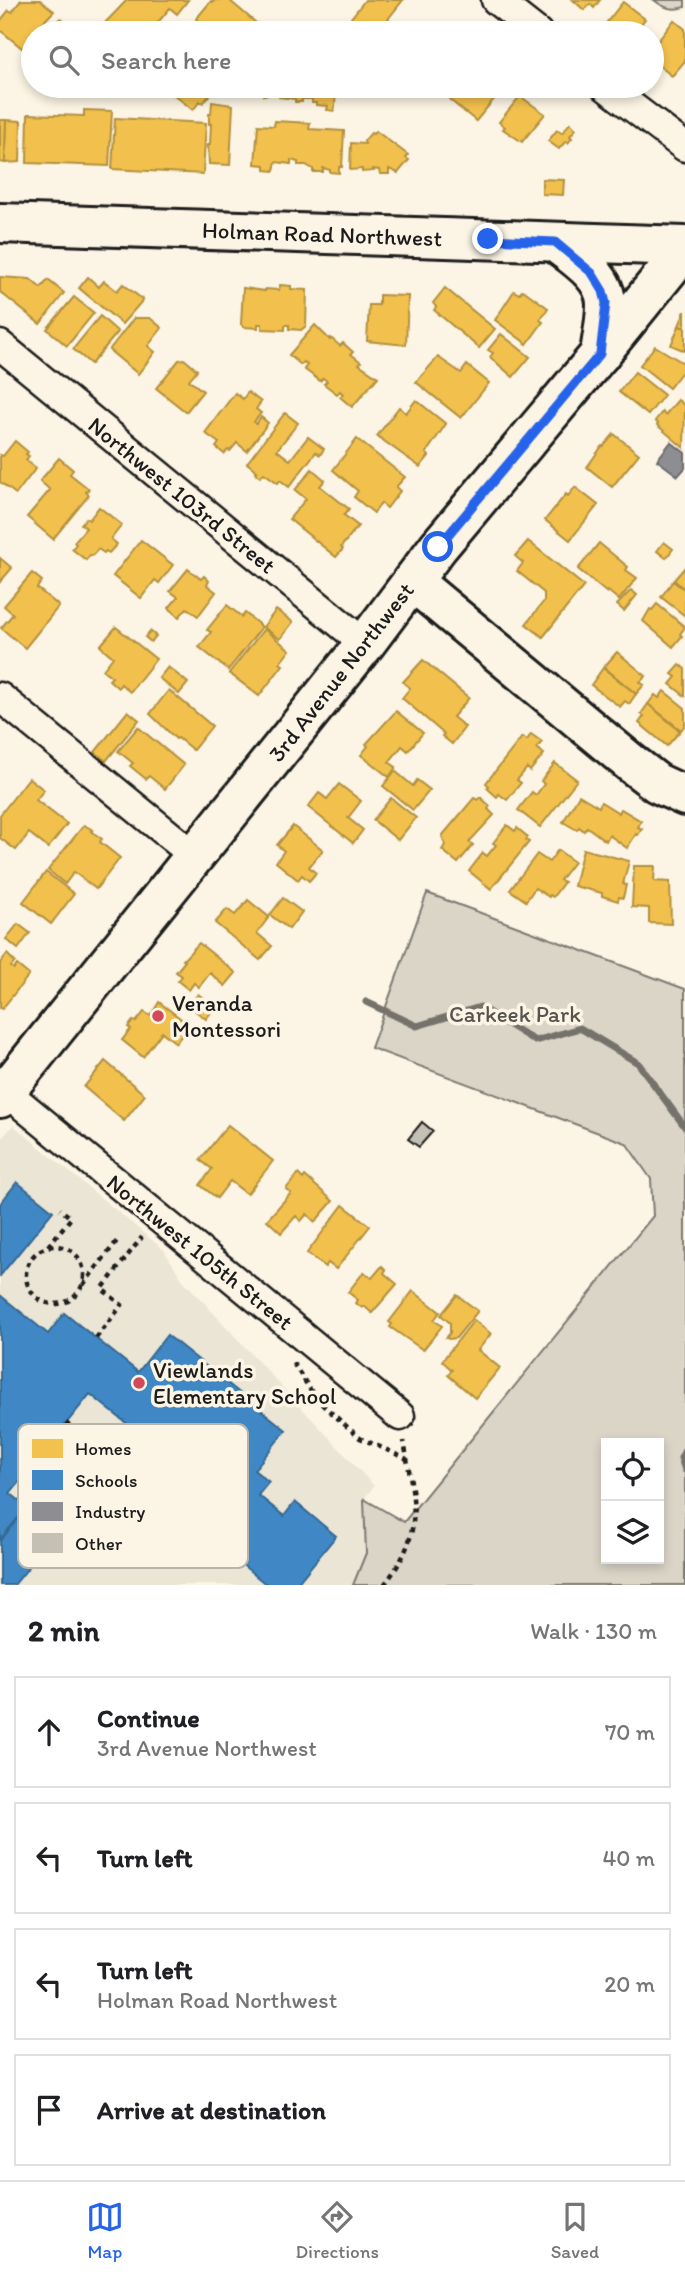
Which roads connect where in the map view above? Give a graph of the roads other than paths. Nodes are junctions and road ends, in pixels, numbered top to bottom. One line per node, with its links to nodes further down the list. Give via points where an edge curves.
1 (496, 0): 2 (street)
2 (523, 21)
3 (622, 98): 4 (street)
4 (685, 147)
5 (0, 223): 6 (main road, Holman Road Northwest)
6 (555, 242): 7 (main road, Holman Road Northwest); 9 (main road, via 592,273 603,291 606,303)
7 (685, 247): 9 (main road, 3rd Avenue Northwest)
8 (0, 345): 11 (street, Northwest 103rd Street)
9 (600, 354): 10 (main road, 3rd Avenue Northwest)
10 (412, 582): 11 (main road, 3rd Avenue Northwest); 13 (main road, via 639,770)
11 (365, 644): 14 (main road, 3rd Avenue Northwest)
12 (0, 697): 14 (street)
13 (685, 796)
14 (196, 857): 15 (main road, 3rd Avenue Northwest)
15 (2, 1092): 16 (street, Northwest 105th Street)
16 (400, 1416)

